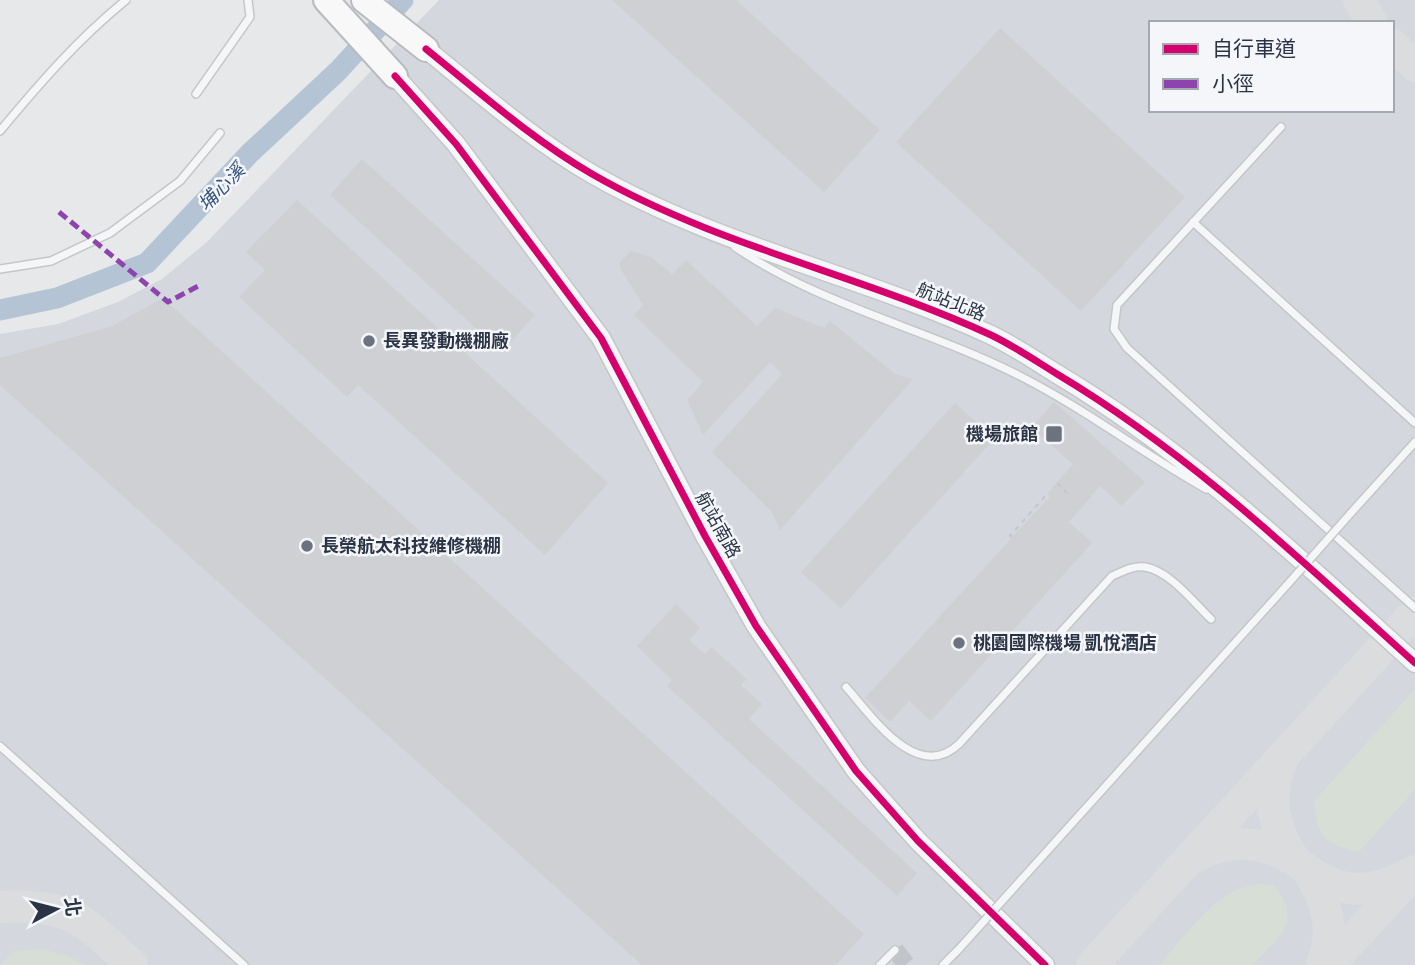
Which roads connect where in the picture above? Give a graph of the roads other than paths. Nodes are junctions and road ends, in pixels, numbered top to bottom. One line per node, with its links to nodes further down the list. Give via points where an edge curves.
1 (126, 0): 9 (lane, via 59,61)
2 (248, 0): 7 (lane, via 250,17)
3 (364, 0): 5 (highway)
4 (333, 6): 6 (highway)
5 (426, 50): 12 (street, 航站北路, via 591,173)
6 (395, 76): 26 (street, 航站南路, via 456,144 601,338 756,626 856,771 918,841)
7 (196, 94)
8 (1281, 127): 11 (lane)
9 (0, 131)
10 (220, 133): 13 (lane, via 180,181 110,233 51,261)
11 (1193, 222): 14 (lane); 17 (lane, via 1116,306 1114,329 1127,348)
12 (711, 230): 16 (lane, via 751,258 812,289 1019,375); 16 (street, 航站北路, via 993,336 1142,429)
13 (0, 269)
14 (1415, 423)
15 (1415, 442): 25 (lane, bridge)
16 (1252, 515): 19 (street, 航站北路)
17 (1415, 608)
18 (1212, 620): 20 (lane, via 1157,572 1144,567 1112,576 944,755 915,754 902,747)
19 (1415, 663)
20 (846, 687)
21 (0, 746): 23 (lane)
22 (895, 950): 24 (lane)
23 (244, 965)
24 (880, 965)
25 (943, 965)
26 (1045, 965)

